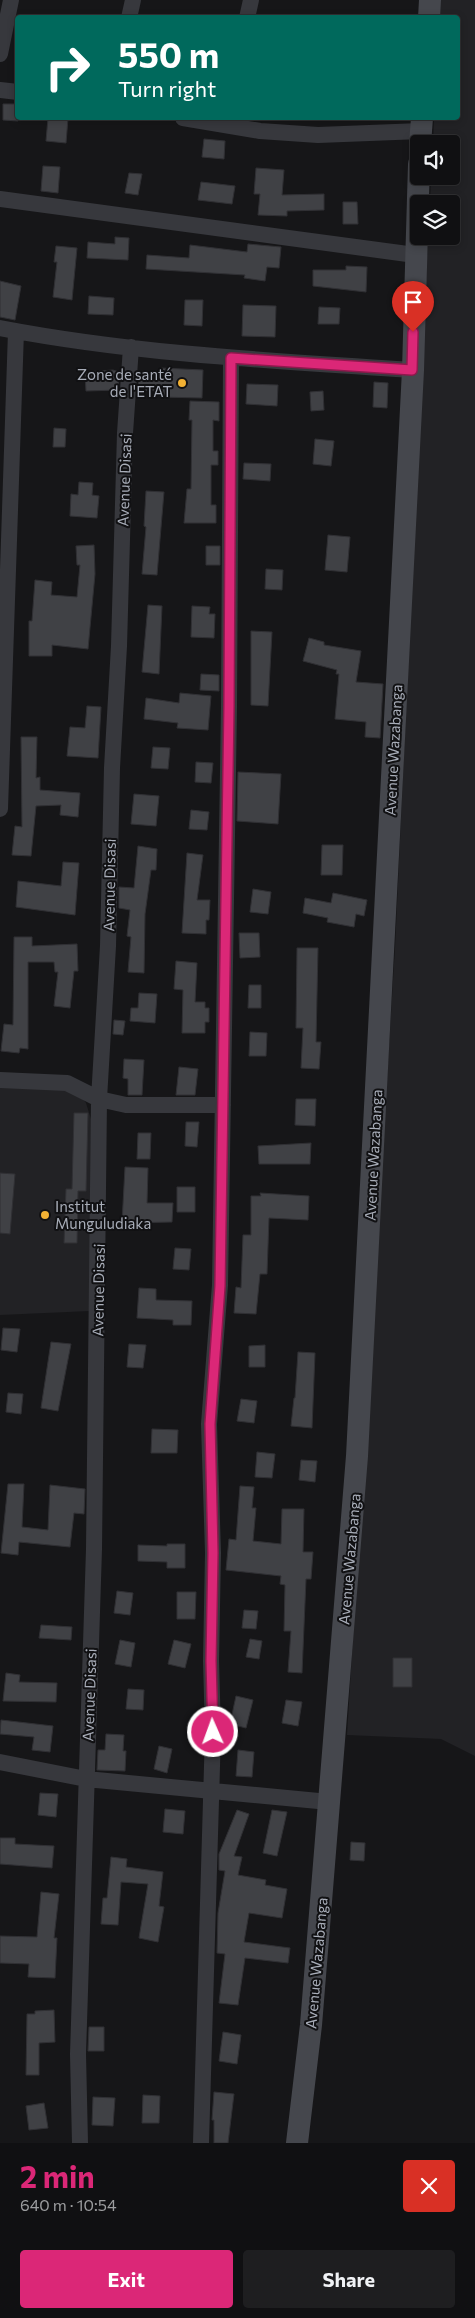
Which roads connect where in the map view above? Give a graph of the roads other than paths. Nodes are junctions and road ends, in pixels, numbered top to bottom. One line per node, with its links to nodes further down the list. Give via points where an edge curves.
1 (11, 0): 8 (street)
2 (133, 0): 5 (street)
3 (250, 0): 6 (street)
4 (430, 0): 7 (main road)
5 (130, 15)
6 (248, 15)
7 (429, 15)
8 (0, 54)
9 (0, 90): 10 (street)
10 (15, 92)
11 (215, 120): 12 (street)
12 (231, 121): 13 (street, via 260,130 318,135)
13 (421, 131)
14 (418, 185): 16 (main road, Avenue Wazabanga)
15 (0, 199): 16 (street)
16 (415, 255): 20 (main road, Avenue Wazabanga)
17 (8, 330): 18 (street); 21 (street)
18 (131, 347): 19 (street); 23 (street, Avenue Disasi)
19 (231, 358): 20 (street); 24 (street)
20 (412, 370): 28 (main road, Avenue Wazabanga, via 357,1456)
21 (0, 809)
22 (0, 1080): 23 (street, via 67,1083)
23 (99, 1099): 24 (street, via 126,1105); 26 (street, Avenue Disasi, via 94,1549)
24 (223, 1105): 27 (street, via 220,1286 210,1424 213,1553)
25 (0, 1762): 26 (street)
26 (86, 1778): 27 (street); 29 (street, Avenue Disasi, via 78,2054)
27 (211, 1792): 28 (street); 30 (street)
28 (329, 1802): 31 (main road, Avenue Wazabanga, via 311,2025)
29 (80, 2143)
30 (201, 2143)
31 (297, 2143)

